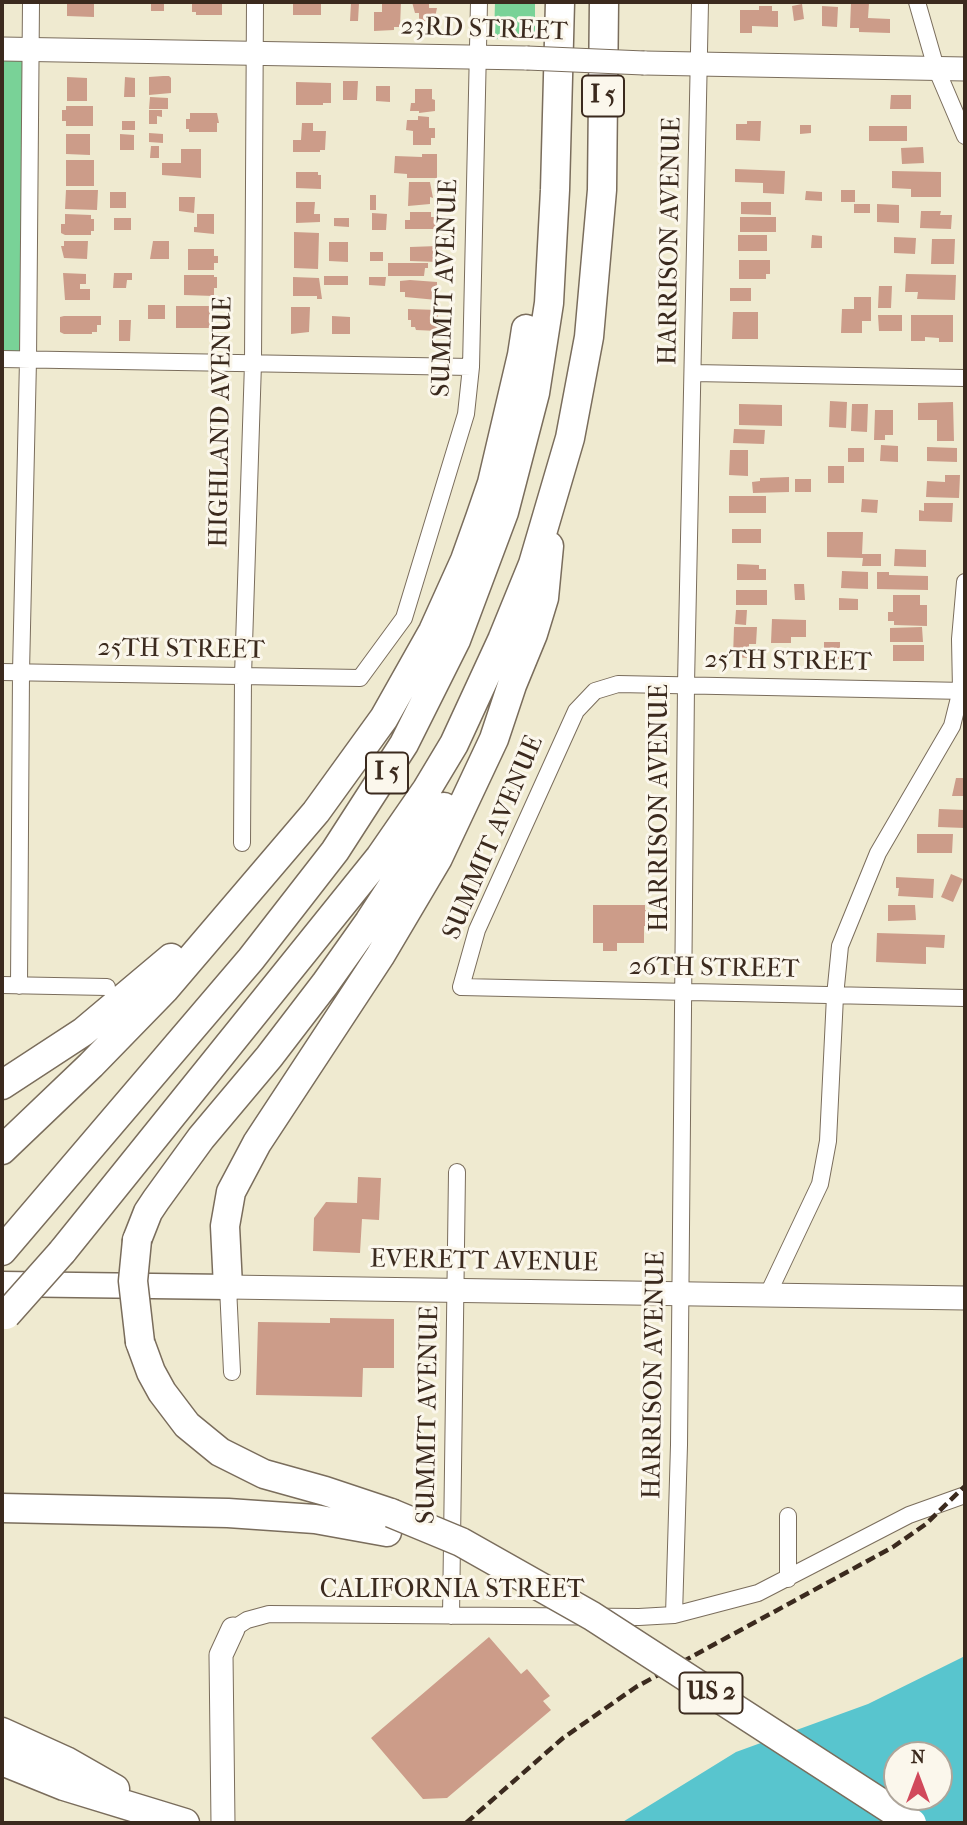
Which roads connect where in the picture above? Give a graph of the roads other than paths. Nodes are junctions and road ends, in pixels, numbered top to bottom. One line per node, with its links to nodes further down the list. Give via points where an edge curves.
1 (31, 2): 9 (street)
2 (254, 2): 10 (street, HIGHLAND AVENUE)
3 (479, 2): 11 (street, SUMMIT AVENUE)
4 (560, 2): 16 (highway, I 5)
5 (604, 2): 23 (highway, I 5, via 602,190 595,287 573,425)
6 (700, 2): 12 (street, HARRISON AVENUE)
7 (917, 2): 13 (street)
8 (2, 49): 9 (street, 23RD STREET)
9 (30, 50): 10 (street, 23RD STREET); 18 (street)
10 (253, 53): 11 (street, 23RD STREET); 19 (street, HIGHLAND AVENUE)
11 (477, 57): 12 (street, 23RD STREET, bridge); 20 (street, SUMMIT AVENUE)
12 (699, 64): 13 (street, 23RD STREET); 21 (street, HARRISON AVENUE)
13 (936, 68): 14 (street, 23RD STREET); 15 (street)
14 (965, 69)
15 (965, 136)
16 (555, 190): 34 (highway, via 541,226 522,355 492,482 460,570 433,631 384,718); 45 (highway, I 5, via 549,303 535,393 504,512 430,695 373,795 295,904)
17 (2, 359): 18 (street)
18 (28, 360): 19 (street); 26 (street)
19 (253, 363): 20 (street); 27 (street, HIGHLAND AVENUE)
20 (471, 367): 28 (street, SUMMIT AVENUE, via 466,414 404,618)
21 (694, 373): 22 (street); 29 (street, HARRISON AVENUE)
22 (965, 378)
23 (553, 498): 30 (highway, via 544,598); 52 (highway, I 5, bridge, via 502,640 454,744 427,789 380,857)
24 (965, 582): 31 (street, via 960,639)
25 (2, 672): 26 (street, 25TH STREET)
26 (21, 672): 27 (street, 25TH STREET); 36 (street)
27 (243, 676): 28 (street, 25TH STREET); 33 (street, HIGHLAND AVENUE)
28 (359, 678)
29 (686, 684): 31 (street, 25TH STREET); 32 (street, 25TH STREET, via 618,684 595,691); 39 (street, HARRISON AVENUE)
30 (512, 685): 47 (highway, via 494,738 438,858 380,956 257,1143 231,1192 225,1226); 59 (highway, bridge, via 432,828 389,894 293,1026 193,1148 148,1212 137,1240 133,1281 140,1342 162,1392 187,1424 220,1452 264,1474 325,1491)
31 (963, 691): 40 (street, via 953,726 878,853 855,907 841,946)
32 (576, 711): 37 (street, SUMMIT AVENUE, via 477,930)
33 (242, 843)
34 (278, 858): 42 (highway, via 113,1009); 43 (highway, via 165,989)
35 (2, 985): 36 (street)
36 (19, 986): 38 (street)
37 (461, 987): 39 (street, 26TH STREET)
38 (107, 988)
39 (684, 993): 40 (street, 26TH STREET); 49 (street, HARRISON AVENUE)
40 (835, 996): 41 (street, 26TH STREET); 50 (street, via 828,1141 820,1184)
41 (965, 998)
42 (2, 1084)
43 (2, 1150)
44 (457, 1172): 48 (street, SUMMIT AVENUE)
45 (2, 1251)
46 (2, 1284): 47 (main road, EVERETT AVENUE)
47 (228, 1287): 48 (street, EVERETT AVENUE); 53 (street)
48 (456, 1292): 49 (street, EVERETT AVENUE); 62 (street, SUMMIT AVENUE)
49 (681, 1295): 50 (street, EVERETT AVENUE); 61 (street, HARRISON AVENUE)
50 (767, 1296): 51 (street, EVERETT AVENUE)
51 (965, 1298)
52 (4, 1318)
53 (232, 1372)
54 (965, 1495): 60 (street, CALIFORNIA STREET, via 909,1516)
55 (2, 1508): 56 (highway)
56 (50, 1509): 57 (highway); 59 (highway)
57 (2, 1514)
58 (788, 1516): 60 (street)
59 (389, 1523): 70 (highway, US 2, bridge, via 506,1569 561,1598)
60 (788, 1579): 61 (street, CALIFORNIA STREET, via 758,1593)
61 (674, 1615): 62 (street, CALIFORNIA STREET)
62 (451, 1616): 63 (street, CALIFORNIA STREET, via 269,1614)
63 (233, 1629): 69 (street, via 221,1655)
64 (2, 1732): 67 (highway, via 66,1761)
65 (2, 1744): 67 (highway)
66 (2, 1761): 67 (highway, via 64,1786)
67 (156, 1813): 68 (highway)
68 (185, 1823)
69 (223, 1823)
70 (912, 1823)

